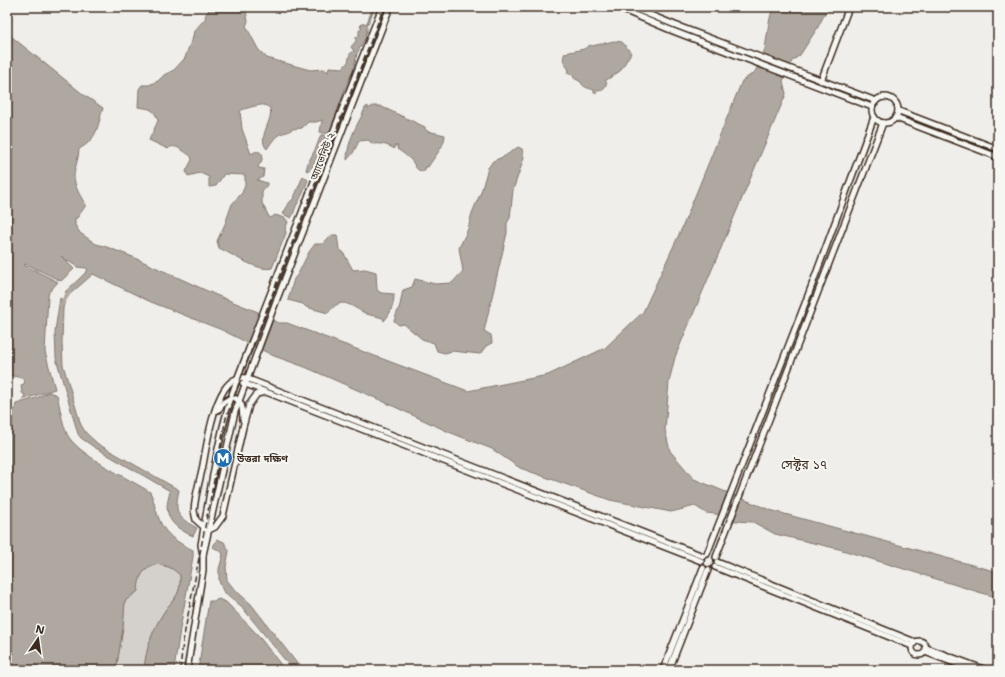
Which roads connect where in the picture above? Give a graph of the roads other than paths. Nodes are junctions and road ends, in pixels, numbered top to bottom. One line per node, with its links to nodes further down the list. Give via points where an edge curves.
1 (382, 7): 17 (street, অ্যাভেনিউ ২)
2 (390, 7): 18 (street, অ্যাভেনিউ ২)
3 (616, 7): 7 (street)
4 (631, 7): 6 (street)
5 (850, 7): 8 (street)
6 (697, 34): 7 (street); 8 (street)
7 (695, 39): 10 (street)
8 (821, 81): 9 (street)
9 (876, 101): 10 (street); 11 (street, via 883,97 891,98)
10 (872, 107): 12 (street)
11 (899, 111): 13 (street); 15 (street)
12 (874, 117): 14 (street); 27 (street, via 809,294 718,529)
13 (896, 118): 14 (street, via 890,123); 16 (street)
14 (883, 123): 28 (street, via 742,487)
15 (998, 149)
16 (998, 157)
17 (238, 379): 18 (street); 20 (street, অ্যাভেনিউ ২); 22 (street, via 230,382 224,389)
18 (246, 380): 19 (street); 21 (street, অ্যাভেনিউ ২); 27 (street)
19 (266, 392): 23 (street, via 258,393 252,400); 27 (street)
20 (232, 397): 21 (street); 22 (street, via 223,403); 24 (street, অ্যাভেনিউ ২, via 223,428)
21 (239, 400): 23 (street, via 243,413); 25 (street, অ্যাভেনিউ ২)
22 (214, 416): 24 (street, via 194,506 196,520)
23 (243, 427): 25 (street, via 223,516 215,528)
24 (204, 527): 26 (street, অ্যাভেনিউ ২, via 201,545)
25 (209, 530): 26 (street, অ্যাভেনিউ ২)
26 (203, 555): 32 (street)
27 (704, 557): 28 (street, via 712,554); 29 (street)
28 (716, 562): 29 (street); 30 (street)
29 (706, 569): 33 (street); 34 (street)
30 (914, 644): 31 (street, via 919,640 923,641); 31 (street, via 914,652 918,654)
31 (926, 650): 35 (street); 36 (street)
32 (187, 670)
33 (663, 670)
34 (669, 670)
35 (973, 670)
36 (986, 670)

